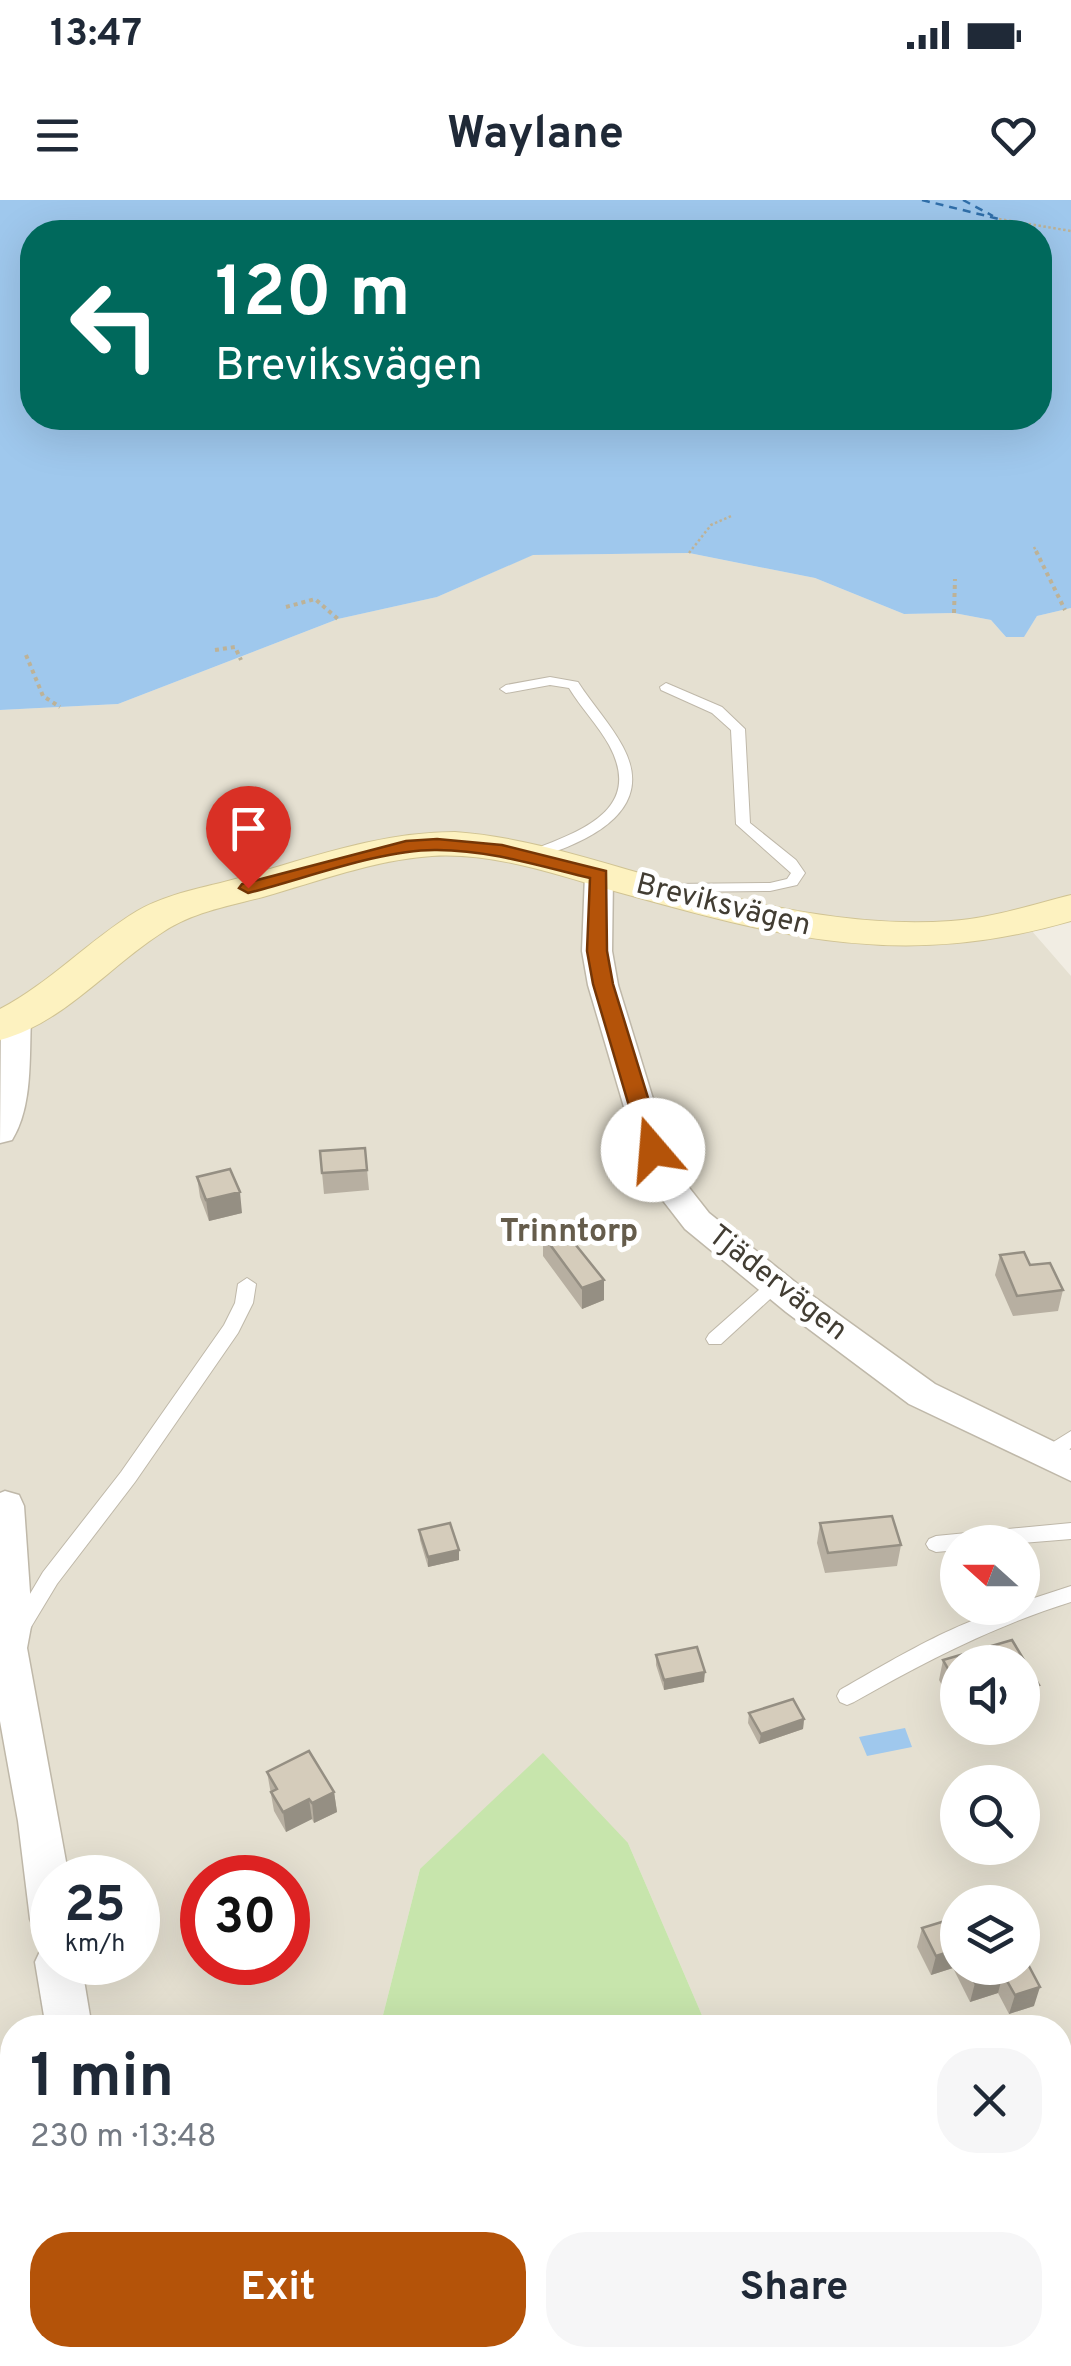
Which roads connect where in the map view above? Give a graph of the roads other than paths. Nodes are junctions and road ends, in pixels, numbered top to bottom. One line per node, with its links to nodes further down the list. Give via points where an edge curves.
1 (666, 687): 5 (lane, via 717,710 738,729 743,824 798,873 792,882 770,886)
2 (506, 688): 3 (lane, via 572,684 621,756 628,790 617,812 598,827)
3 (529, 856): 4 (main road, Breviksvägen); 7 (main road, Breviksvägen, via 470,846 406,847 189,904 152,920)
4 (599, 875): 5 (main road, Breviksvägen); 10 (street, Tjädervägen, via 603,984 653,1150 696,1220)
5 (648, 888): 6 (main road, Breviksvägen, via 845,934 957,935)
6 (1071, 908)
7 (8, 1023): 8 (street, via 10,1100)
8 (0, 1132)
9 (247, 1284): 17 (lane, via 232,1328 50,1578)
10 (775, 1285): 11 (lane); 12 (street, Tjädervägen, via 922,1394)
11 (715, 1339)
12 (1064, 1453)
13 (5, 1506): 17 (street, via 12,1621)
14 (1071, 1531): 15 (lane)
15 (936, 1544)
16 (1071, 1594): 18 (lane, via 980,1626)
17 (7, 1648): 19 (street)
18 (847, 1696)
19 (44, 1855)
20 (62, 1985): 21 (street)
21 (67, 2015)

